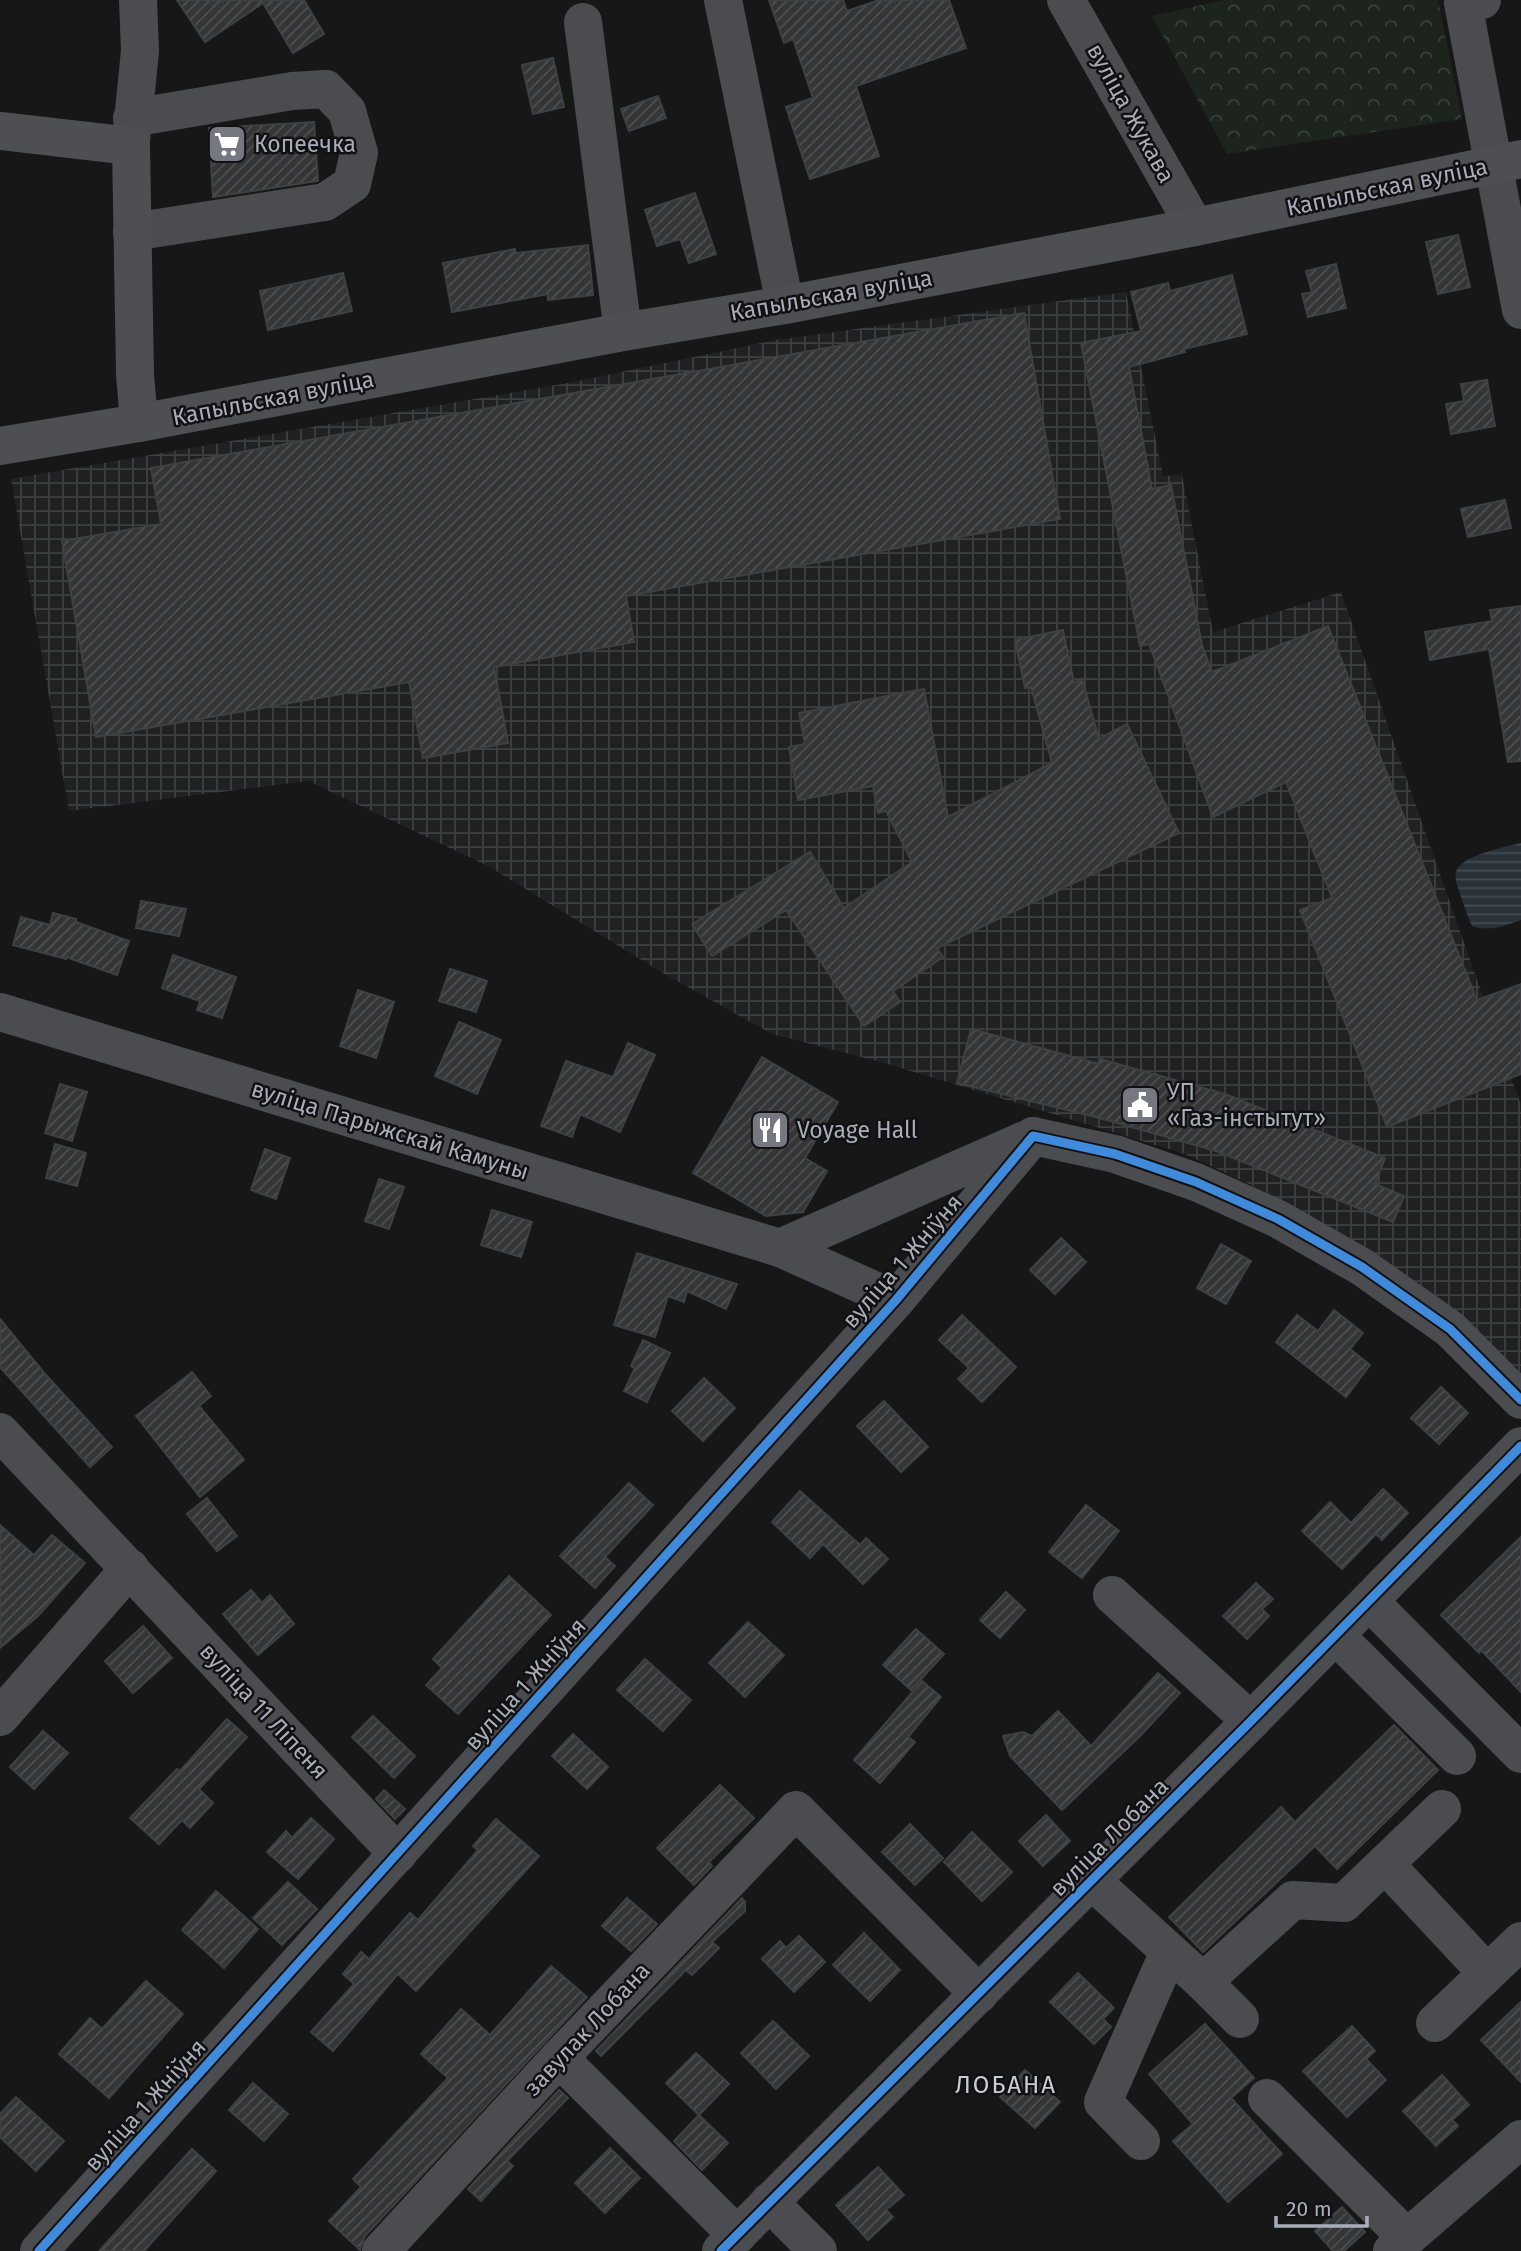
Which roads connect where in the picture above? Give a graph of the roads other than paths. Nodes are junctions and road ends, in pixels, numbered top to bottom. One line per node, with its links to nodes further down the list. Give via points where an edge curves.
1 (138, 0): 7 (street, via 140,51)
2 (723, 0): 11 (street)
3 (1066, 0): 9 (street, вуліца Жукава)
4 (1482, 0): 8 (street, via 1463,4)
5 (583, 22): 13 (street)
6 (0, 131): 7 (main road)
7 (132, 132): 10 (main road, Капыльская вуліца); 10 (street, via 292,91 326,89 347,111 359,153 352,184 325,202)
8 (1507, 162): 9 (main road, Капыльская вуліца); 12 (street)
9 (1195, 227): 11 (main road, Капыльская вуліца)
10 (132, 232): 14 (main road, Капыльская вуліца)
11 (785, 305): 13 (main road, Капыльская вуліца)
12 (1521, 310)
13 (623, 332): 14 (main road, Капыльская вуліца)
14 (139, 423): 15 (main road, Капыльская вуліца)
15 (0, 446)
16 (0, 1012): 18 (street, вуліца Парыжскай Камуны)
17 (1033, 1136): 18 (street); 19 (street, вуліца 1 Жніўня); 20 (street, via 1115,1154 1196,1182 1278,1219 1362,1267 1450,1329)
18 (780, 1248): 19 (street, вуліца Парыжскай Камуны)
19 (896, 1300): 32 (street, вуліца 1 Жніўня)
20 (1521, 1400)
21 (0, 1432): 23 (street, вуліца 11 Ліпеня)
22 (1521, 1446): 25 (street, вуліца Лобана)
23 (130, 1568): 27 (street); 32 (street, вуліца 11 Ліпеня)
24 (1112, 1595): 28 (street)
25 (1370, 1602): 26 (street, вуліца Лобана); 29 (street)
26 (1336, 1636): 28 (street, вуліца Лобана); 30 (street)
27 (0, 1717)
28 (1251, 1721): 34 (street, вуліца Лобана)
29 (1521, 1754)
30 (1457, 1756)
31 (1442, 1809): 33 (street)
32 (398, 1854): 49 (street, вуліца 1 Жніўня)
33 (1385, 1864): 37 (street); 38 (street, via 1344,1903 1293,1900)
34 (1092, 1881): 36 (street); 39 (street, вуліца Лобана)
35 (1521, 1941): 37 (street)
36 (1169, 1952): 38 (street); 45 (street, via 1103,2102)
37 (1487, 1973): 41 (street)
38 (1203, 1982): 40 (street)
39 (979, 1994): 42 (street, завулак Лобана, via 796,1810); 46 (street, вуліца Лобана)
40 (1240, 2019)
41 (1435, 2022)
42 (559, 2058): 47 (street, вуліца Лобана); 50 (street, завулак Лобана)
43 (1267, 2098): 48 (street)
44 (1521, 2140): 48 (street)
45 (1141, 2141)
46 (769, 2202): 47 (street, вуліца Лобана); 51 (street)
47 (729, 2243)
48 (1400, 2244)
49 (39, 2251)
50 (381, 2251)
51 (818, 2251)

